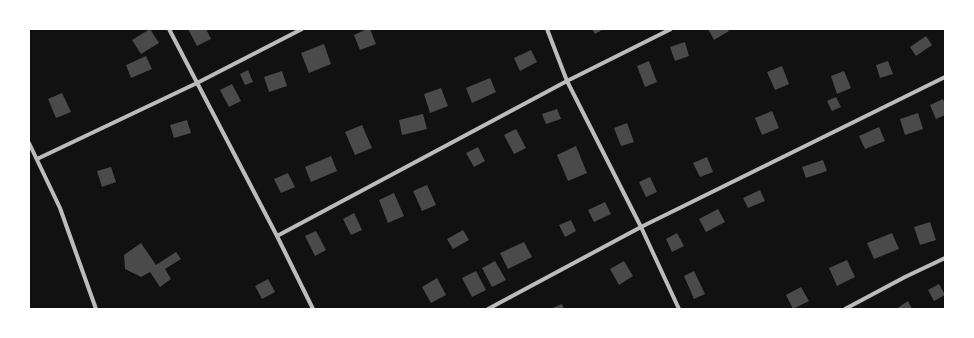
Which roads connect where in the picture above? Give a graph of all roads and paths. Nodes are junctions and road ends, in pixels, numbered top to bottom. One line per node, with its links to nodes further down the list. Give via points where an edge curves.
1 (169, 29): 7 (street)
2 (302, 29): 7 (street)
3 (547, 29): 6 (street)
4 (671, 29): 6 (street)
5 (945, 77): 10 (street)
6 (567, 81): 10 (street); 11 (street)
7 (197, 83): 9 (street); 11 (street)
8 (29, 143): 9 (street)
9 (37, 159): 13 (street, via 60,208)
10 (641, 227): 15 (street); 16 (street)
11 (277, 236): 14 (street)
12 (945, 258): 17 (street)
13 (96, 309)
14 (313, 309)
15 (488, 309)
16 (679, 309)
17 (845, 309)

